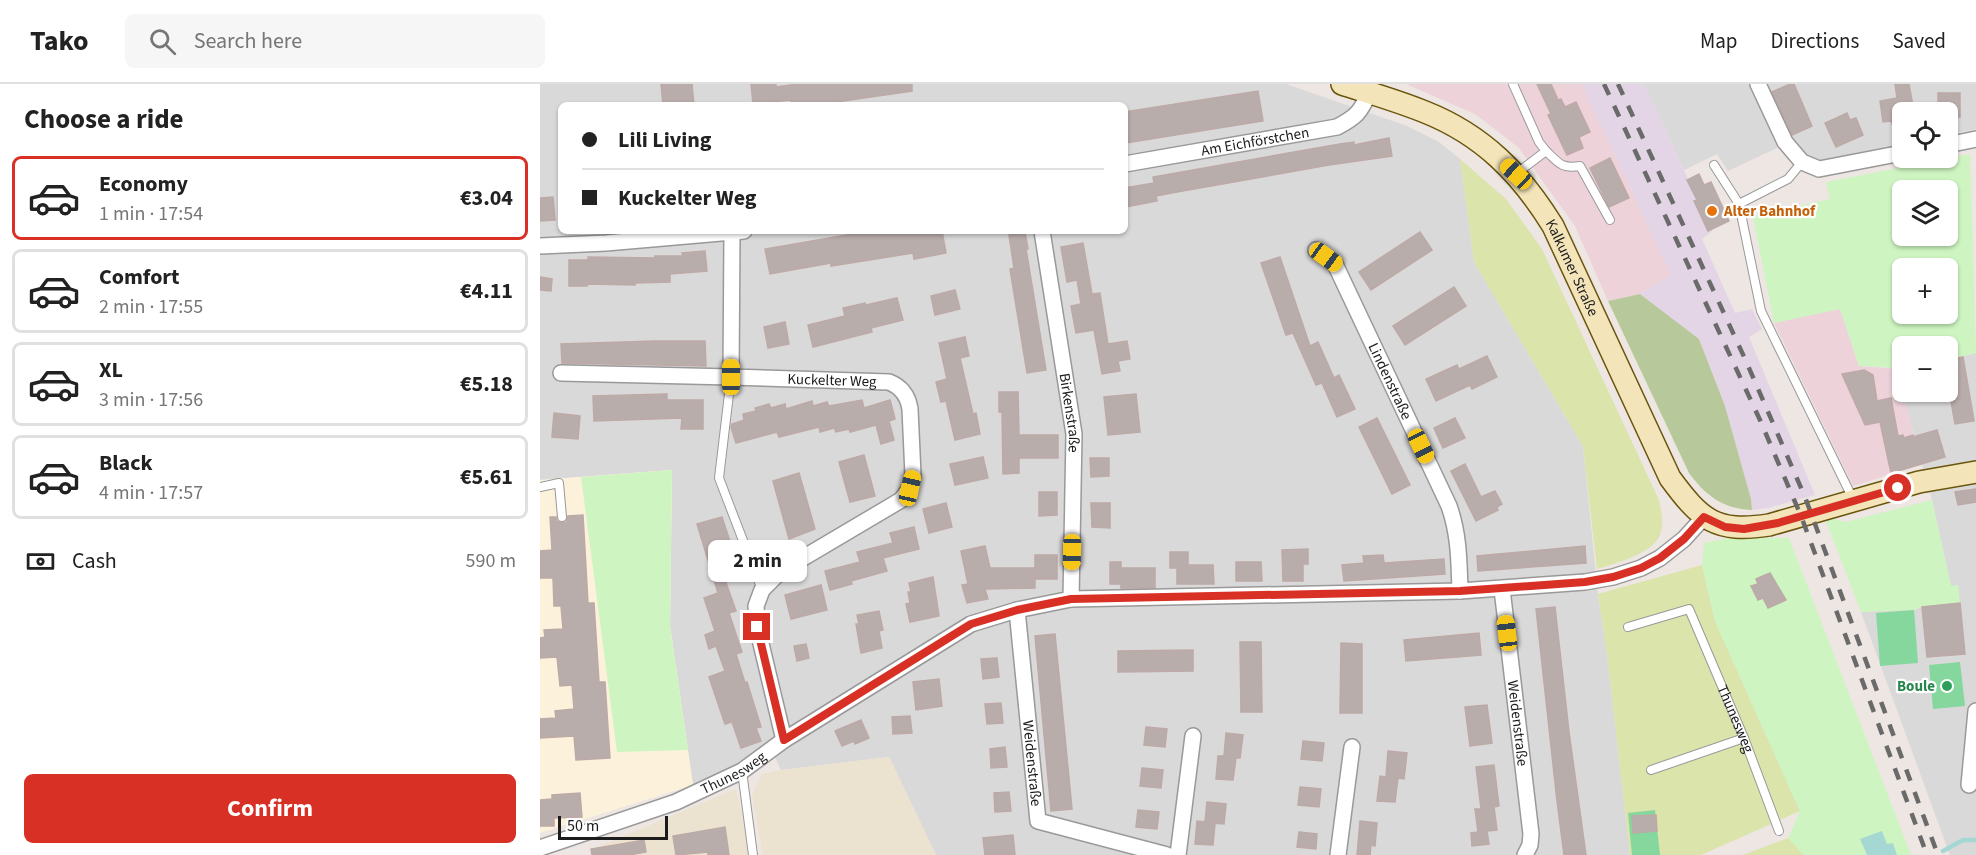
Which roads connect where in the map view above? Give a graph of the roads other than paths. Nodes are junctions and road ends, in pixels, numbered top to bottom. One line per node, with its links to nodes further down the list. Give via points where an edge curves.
1 (1513, 84): 6 (lane)
2 (1758, 84): 8 (street, via 1785,142)
3 (1354, 87): 9 (street, Am Eichförstchen, via 1362,111 1337,127); 11 (main road, Kalkumer Straße, via 1426,112 1465,131)
4 (1976, 139): 5 (street)
5 (1958, 143)
6 (1546, 151): 11 (lane); 13 (lane, via 1567,168 1580,166)
7 (1892, 155): 8 (street, via 1820,169)
8 (1802, 162): 12 (lane, via 1788,179)
9 (1128, 163)
10 (1714, 165): 12 (lane)
11 (1516, 174): 26 (main road, Kalkumer Straße, via 1552,226 1670,478)
12 (1739, 204): 24 (lane, via 1761,311)
13 (1610, 220)
14 (688, 234): 17 (street)
15 (738, 234): 21 (street)
16 (1042, 234): 30 (street, Birkenstraße, via 1074,434)
17 (663, 235): 18 (street)
18 (540, 246)
19 (1316, 250): 29 (street, Lindenstraße, via 1335,264 1449,506 1458,541)
20 (561, 373): 21 (street, Kuckelter Weg)
21 (731, 377): 28 (lane, via 719,478); 28 (street, Kuckelter Weg, via 889,382 902,389 909,402 913,475 901,500 781,571)
22 (1976, 472): 24 (main road, via 1920,482)
23 (540, 487): 25 (lane, via 559,483)
24 (1853, 501): 26 (main road, Kalkumer Straße, via 1744,529 1725,527)
25 (562, 517)
26 (1704, 517): 27 (street, Thunesweg, via 1684,539 1641,568 1585,582)
27 (1502, 589): 29 (street, Thunesweg); 47 (street, Weidenstraße, via 1531,834)
28 (762, 590): 36 (street, via 756,606 757,627)
29 (1460, 591): 30 (street, Thunesweg)
30 (1071, 599): 31 (street, Thunesweg)
31 (1017, 610): 36 (street, Thunesweg, via 971,624); 44 (street, Weidenstraße, via 1038,820)
32 (1628, 627): 35 (lane, Thunesweg, via 1689,609)
33 (1976, 711): 40 (street)
34 (1192, 735): 45 (street)
35 (1744, 738): 38 (lane); 41 (lane, Thunesweg)
36 (784, 740): 39 (street, Thunesweg)
37 (1352, 747): 46 (street)
38 (1651, 770)
39 (742, 771): 42 (street, Thunesweg, via 676,802); 43 (lane)
40 (1969, 785)
41 (1779, 831)
42 (540, 848)
43 (753, 855)
44 (1167, 855)
45 (1178, 855)
46 (1338, 855)
47 (1525, 855)

